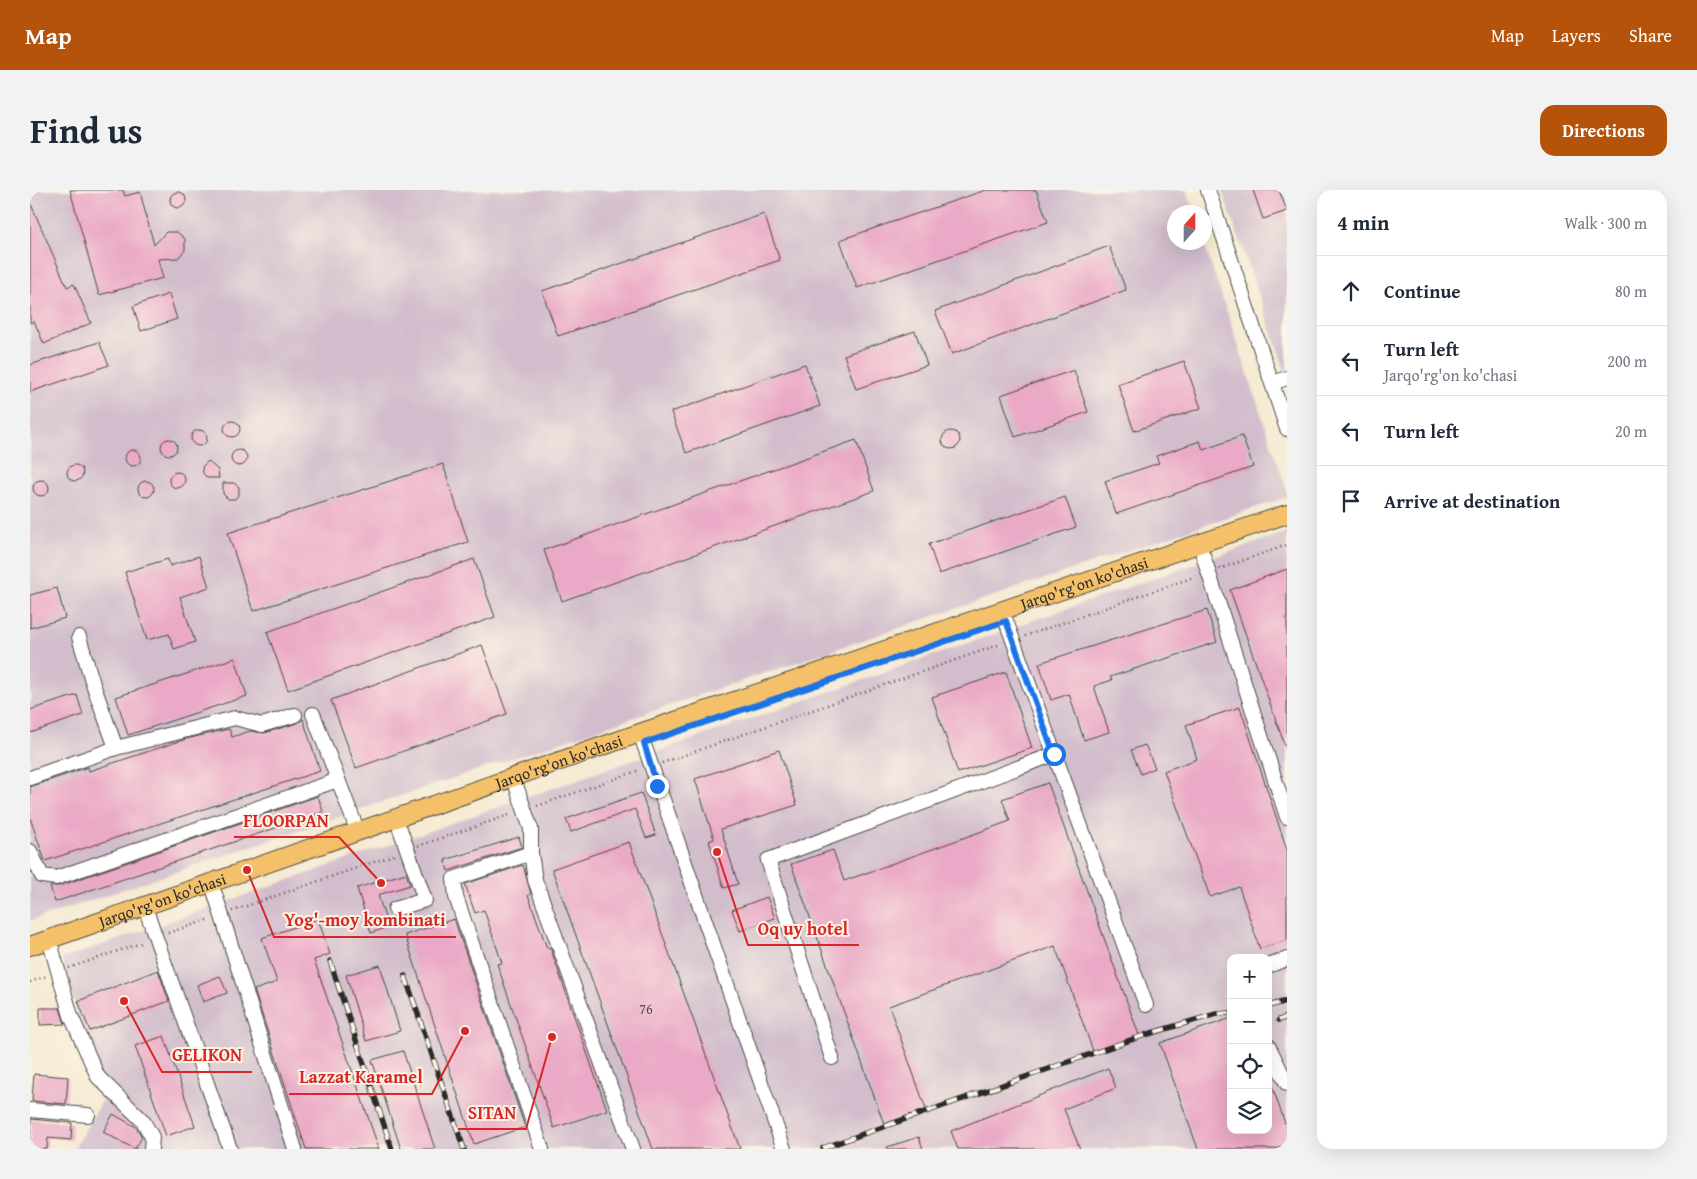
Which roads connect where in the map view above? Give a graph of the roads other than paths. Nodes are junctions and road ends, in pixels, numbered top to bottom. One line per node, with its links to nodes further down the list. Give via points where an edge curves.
1 (1208, 190): 3 (street)
2 (1287, 378): 3 (street)
3 (1272, 383): 4 (street)
4 (1287, 429)
5 (1287, 514): 12 (main road, Jarqo'rg'on ko'chasi)
6 (1287, 526): 7 (main road, Jarqo'rg'on ko'chasi)
7 (1203, 555): 8 (main road, Jarqo'rg'on ko'chasi); 18 (street)
8 (1006, 621): 12 (main road, Jarqo'rg'on ko'chasi); 14 (street)
9 (79, 637): 13 (street)
10 (314, 714): 16 (street)
11 (295, 715): 13 (street, via 262,725 235,718)
12 (642, 738): 17 (main road, Jarqo'rg'on ko'chasi); 20 (main road, Jarqo'rg'on ko'chasi); 42 (street)
13 (116, 748): 15 (street)
14 (1054, 754): 31 (street); 33 (street, via 768,860)
15 (30, 778)
16 (338, 780): 20 (street); 21 (street, via 56,878 42,876)
17 (517, 788): 19 (main road, Jarqo'rg'on ko'chasi); 22 (street, via 531,829)
18 (1287, 818)
19 (400, 830): 23 (main road, Jarqo'rg'on ko'chasi); 24 (street, via 425,900)
20 (358, 832): 25 (main road, Jarqo'rg'on ko'chasi)
21 (30, 851)
22 (531, 853): 40 (street, via 454,879 456,897); 41 (street, via 535,880)
23 (215, 894): 25 (main road, Jarqo'rg'on ko'chasi); 39 (street)
24 (395, 909)
25 (147, 912): 26 (main road, Jarqo'rg'on ko'chasi); 38 (street)
26 (51, 945): 27 (main road, Jarqo'rg'on ko'chasi); 28 (main road, Jarqo'rg'on ko'chasi); 37 (street, via 71,1016 98,1077 143,1121 152,1137)
27 (30, 946)
28 (30, 957)
29 (1287, 960): 30 (street)
30 (1272, 965)
31 (1146, 1005)
32 (1272, 1054): 34 (street)
33 (832, 1058)
34 (1287, 1084)
35 (30, 1110): 36 (street)
36 (88, 1115)
37 (151, 1149)
38 (230, 1149)
39 (295, 1149)
40 (542, 1149)
41 (632, 1149)
42 (784, 1149)

